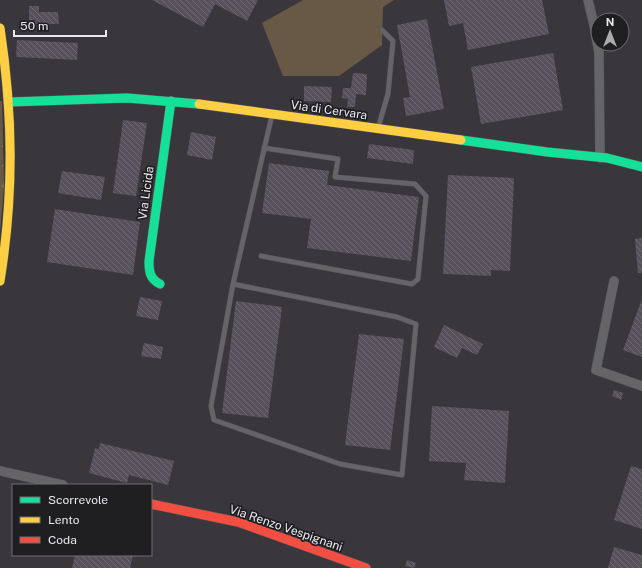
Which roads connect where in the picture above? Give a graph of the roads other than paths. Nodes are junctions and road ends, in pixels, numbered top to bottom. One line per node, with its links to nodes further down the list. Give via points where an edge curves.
1 (588, 0): 9 (street, via 599,53)
2 (0, 28): 5 (street)
3 (382, 30): 7 (lane, via 393,41 388,94)
4 (171, 101): 5 (street, Via di Cervara, via 126,98); 6 (street, Via di Cervara); 14 (street, Via Licida, via 149,261 150,274 154,281)
5 (10, 102): 12 (street, via 10,206)
6 (273, 114): 7 (street, Via di Cervara); 8 (lane)
7 (378, 129): 9 (street, Via di Cervara)
8 (264, 148): 11 (lane, via 338,159 335,177 415,184 426,196 418,279 412,284); 15 (lane)
9 (600, 158): 10 (street, Via di Cervara)
10 (642, 167)
11 (261, 256)
12 (0, 281)
13 (614, 281): 16 (street, via 596,370)
14 (160, 284)
15 (233, 284): 15 (lane, via 211,406 214,420 340,464 402,475 416,324 397,317)
16 (642, 386)
17 (0, 471): 18 (street)
18 (58, 484)
19 (152, 504): 20 (street, Via Renzo Vespignani, via 238,522)
20 (360, 567)

